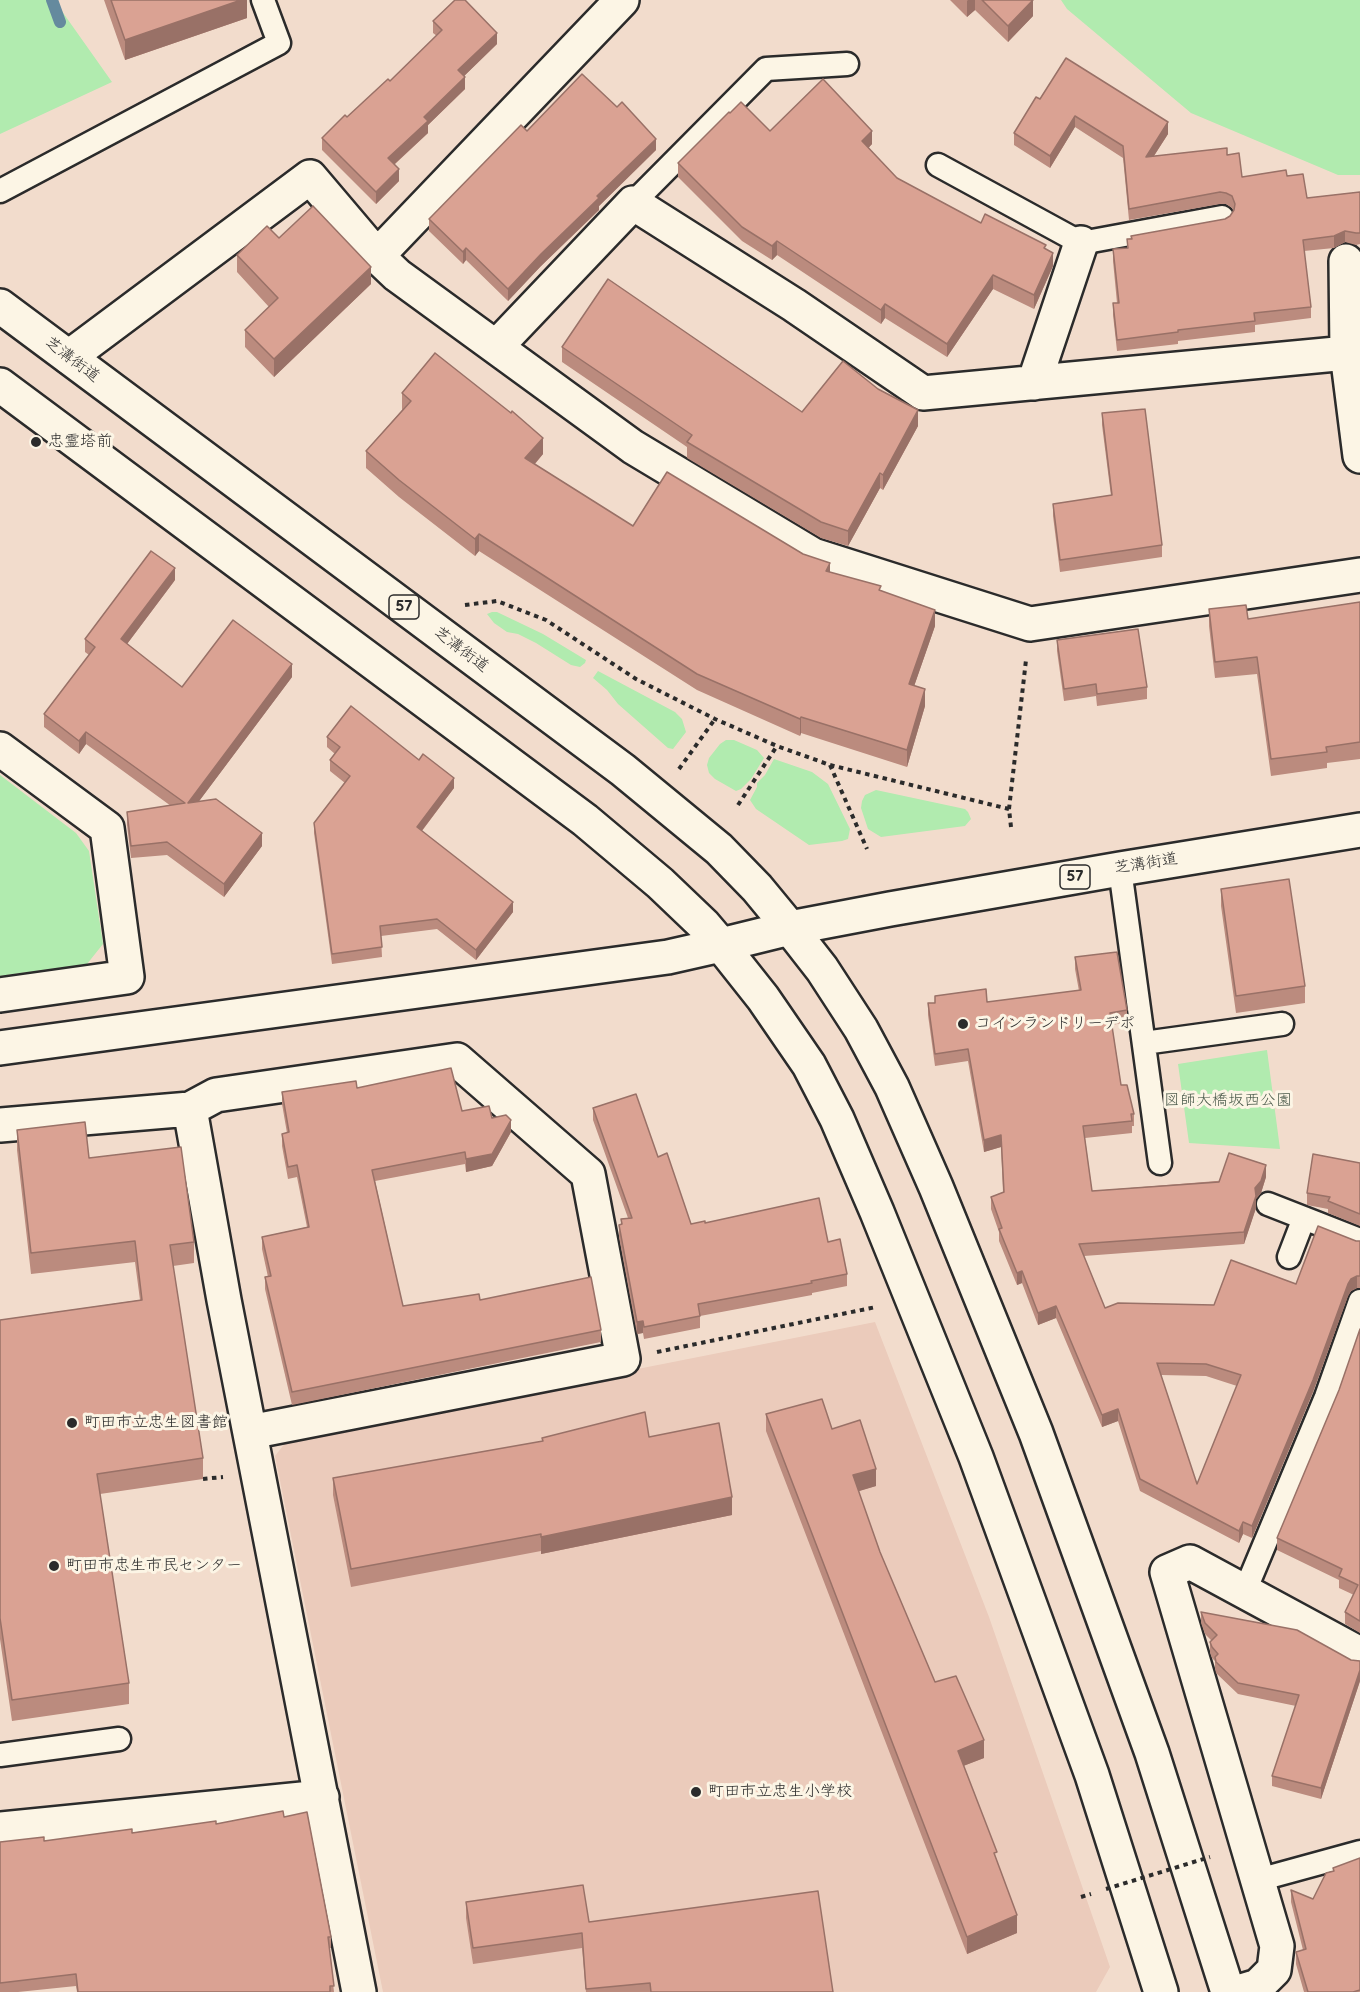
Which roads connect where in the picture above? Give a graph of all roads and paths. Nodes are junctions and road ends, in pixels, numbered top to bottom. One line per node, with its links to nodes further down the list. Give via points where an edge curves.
1 (263, 0): 5 (lane, via 279,43)
2 (622, 0): 9 (street)
3 (847, 64): 6 (lane, via 766,69)
4 (938, 165): 8 (lane)
5 (0, 190)
6 (633, 203): 12 (street); 15 (street, via 794,305 922,393)
7 (1222, 217): 8 (lane)
8 (1081, 243): 15 (street)
9 (377, 256): 12 (street); 14 (street, via 310,177)
10 (1346, 261): 13 (street)
11 (0, 306): 14 (street, 芝溝街道 / 57)
12 (496, 347): 20 (street, via 633,447 813,555)
13 (1347, 352): 15 (street); 17 (street)
14 (69, 357): 32 (street, 芝溝街道 / 57, via 623,770 719,849)
15 (1034, 383)
16 (0, 385): 33 (street, via 585,820 660,883)
17 (1360, 456)
18 (1360, 575): 20 (street)
19 (464, 605): 21 (path, via 497,601 546,621 636,679)
20 (1030, 624): 27 (path)
21 (715, 719): 22 (path); 25 (path)
22 (777, 746): 24 (path); 26 (path)
23 (0, 749): 34 (street, via 107,828 127,977)
24 (830, 765): 27 (path); 30 (path)
25 (679, 769)
26 (738, 805)
27 (1009, 809): 28 (path)
28 (1011, 827)
29 (1360, 830): 31 (street, 芝溝街道 / 57)
30 (867, 849)
31 (1120, 868): 32 (street, 芝溝街道 / 57); 36 (lane)
32 (790, 927): 33 (street, 芝溝街道 / 57); 61 (street, via 861,1029 892,1087 936,1187 1036,1433 1148,1742)
33 (721, 945): 37 (street, 芝溝街道, via 668,957); 60 (street, via 809,1065 877,1212 976,1457 1092,1775)
34 (0, 995)
35 (1282, 1024): 36 (lane)
36 (1144, 1043): 40 (lane)
37 (0, 1048)
38 (190, 1109): 39 (street); 47 (street, via 216,1095 457,1060 588,1174); 48 (street)
39 (0, 1125)
40 (1160, 1163)
41 (1268, 1204): 42 (lane)
42 (1304, 1218): 43 (lane); 44 (lane)
43 (1360, 1240)
44 (1289, 1257)
45 (1360, 1301): 49 (lane, via 1326,1397)
46 (877, 1307): 47 (path)
47 (623, 1359): 48 (street)
48 (250, 1432): 53 (street)
49 (1245, 1591): 50 (street); 57 (street, via 1190,1562 1167,1572)
50 (1360, 1653)
51 (119, 1739): 52 (lane)
52 (0, 1755)
53 (322, 1797): 54 (street); 59 (street)
54 (0, 1829)
55 (1360, 1852): 57 (lane)
56 (1210, 1857): 58 (path, bridge)
57 (1258, 1880): 62 (street, via 1277,1946 1274,1970 1258,1986)
58 (1106, 1889)
59 (359, 1992)
60 (1161, 1992)
61 (1228, 1992)
62 (1238, 1992)

